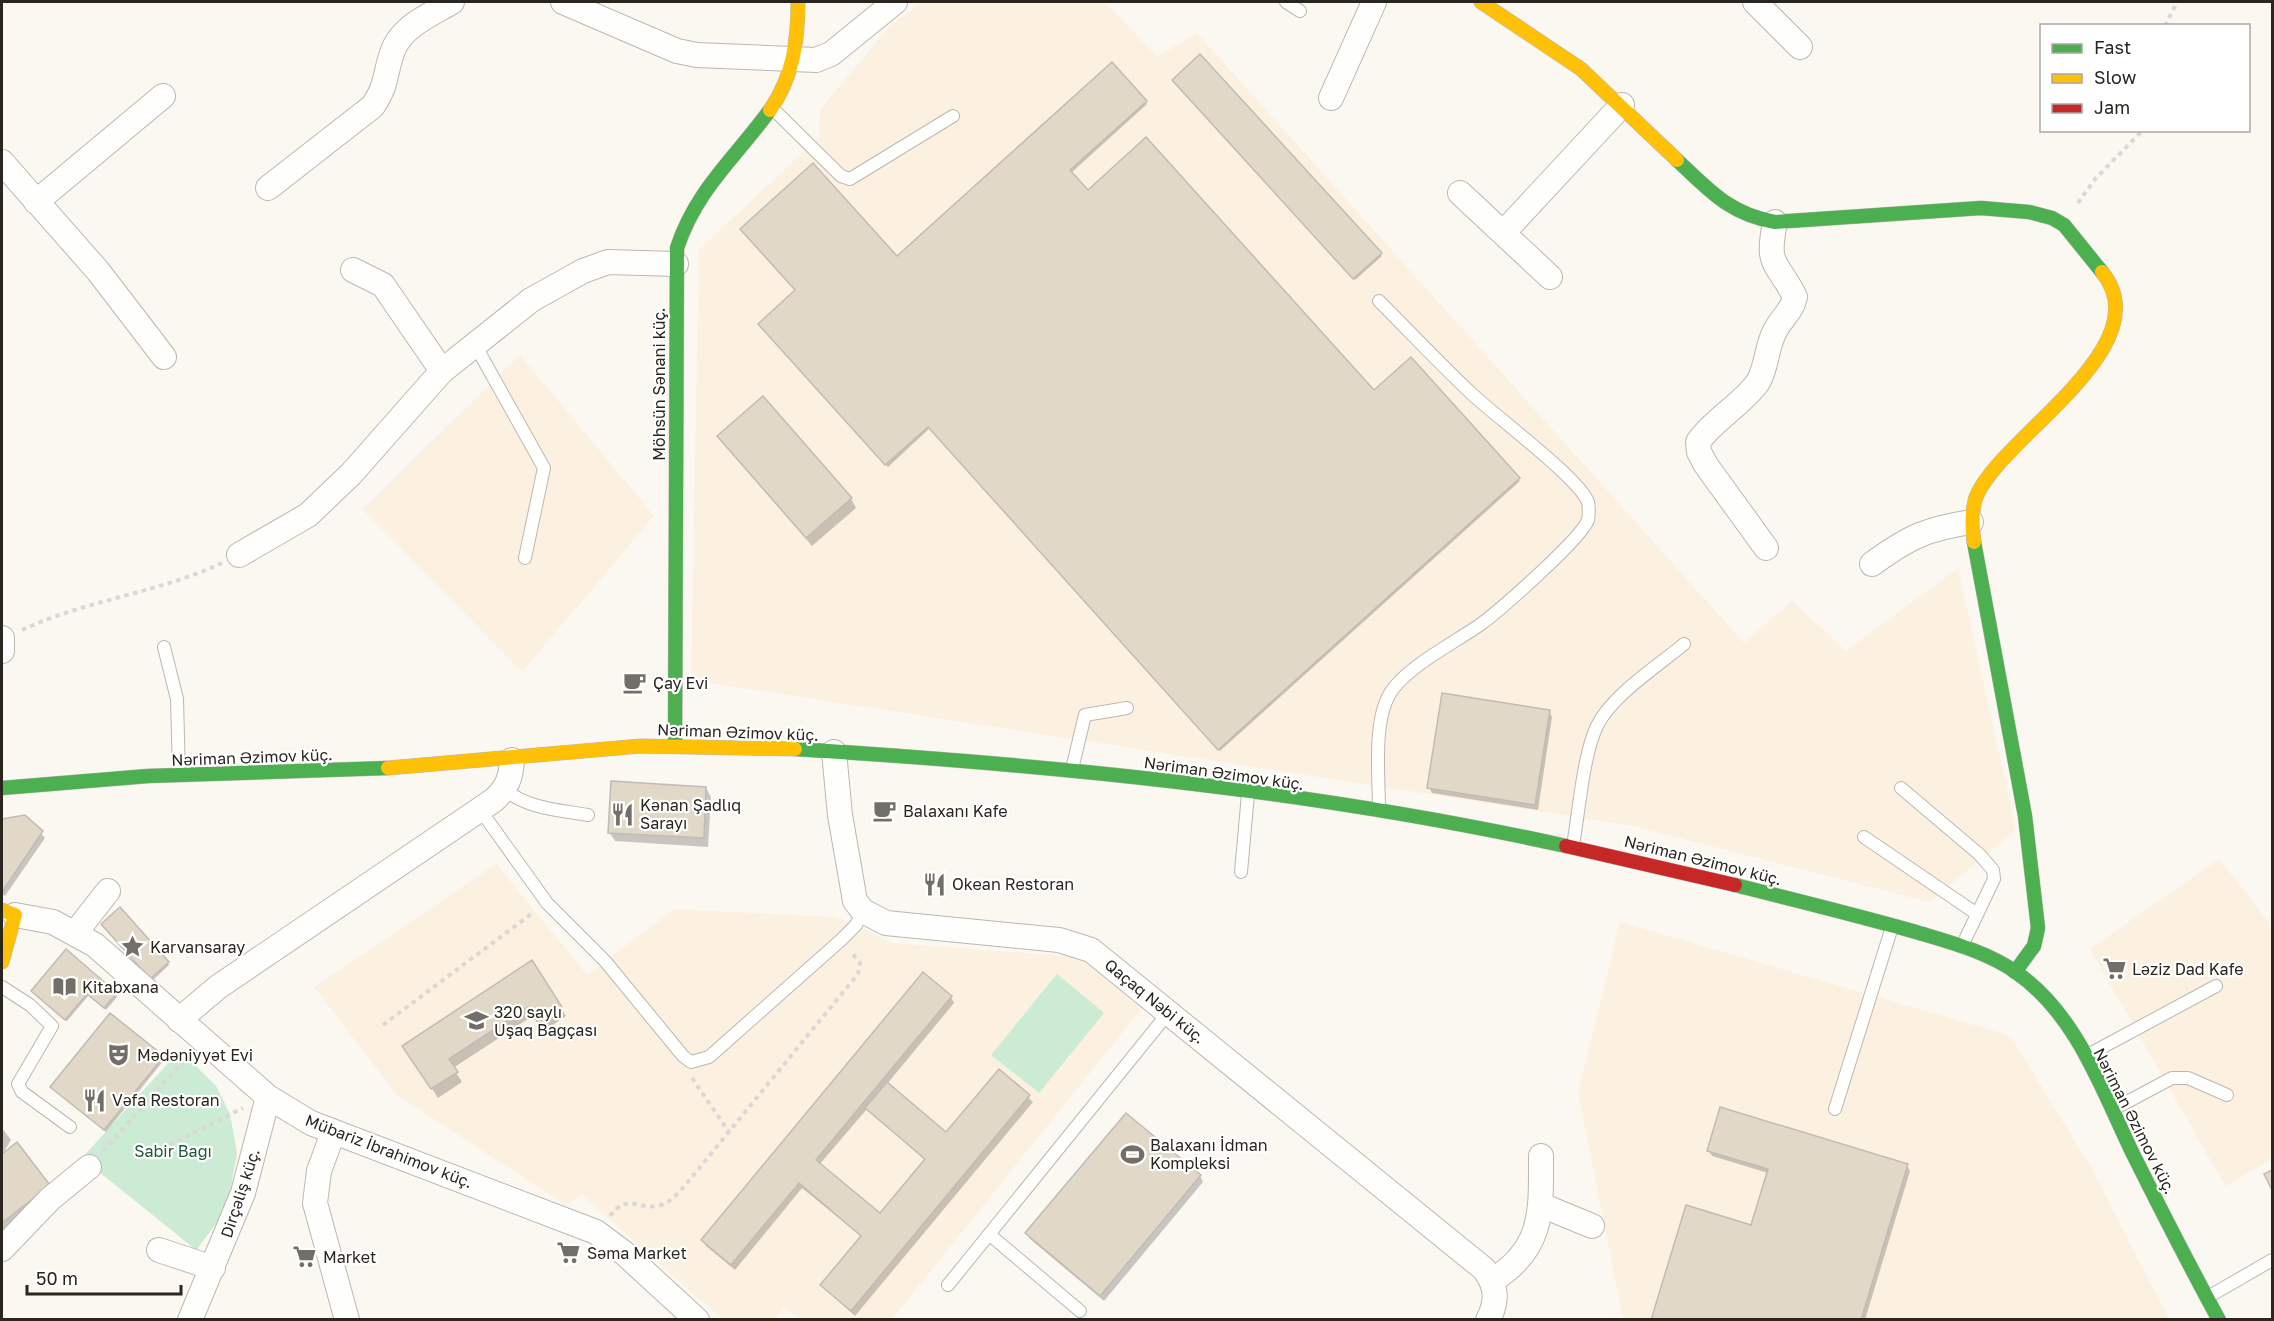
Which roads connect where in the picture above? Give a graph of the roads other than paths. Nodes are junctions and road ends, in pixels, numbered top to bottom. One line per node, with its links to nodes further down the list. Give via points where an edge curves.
1 (452, 2): 18 (street, via 401,36 392,52 385,88 373,106)
2 (563, 2): 11 (street, via 677,51)
3 (798, 2): 11 (main road, Möhsün Sənani küç.)
4 (895, 2): 11 (street, via 831,54 816,60)
5 (1286, 2): 9 (lane)
6 (1374, 2): 13 (street)
7 (1481, 2): 14 (main road, via 1581,69)
8 (1755, 2): 10 (street)
9 (1300, 11)
10 (1800, 47)
11 (793, 59): 15 (main road, Möhsün Sənani küç., via 788,78)
12 (163, 96): 20 (street)
13 (1331, 98)
14 (1622, 105): 21 (main road, via 1723,202 1751,218); 22 (street)
15 (771, 108): 16 (lane, via 841,176 850,179); 23 (main road, Möhsün Sənani küç., via 708,184 682,231)
16 (953, 116)
17 (2, 162): 20 (street)
18 (268, 188)
19 (1460, 193): 22 (street)
20 (36, 202): 28 (street, via 125,304)
21 (1775, 222): 30 (main road, via 1864,219 1980,208 2029,212 2064,225 2107,278 2116,308 2097,359 2079,384 1989,474 1976,498); 31 (street, via 1770,248 1772,262 1795,297 1793,307 1774,331 1756,384 1698,442 1706,465)
22 (1504, 232): 25 (street)
23 (676, 264): 27 (street, via 608,262 583,270 531,300); 40 (main road, Möhsün Sənani küç.)
24 (353, 270): 29 (street, via 383,285)
25 (1550, 277)
26 (1378, 301): 49 (lane, via 1471,393 1566,475 1588,504 1588,519 1575,540 1483,623 1393,689 1384,706 1380,730)
27 (474, 343): 29 (street); 33 (lane, via 544,468)
28 (164, 357)
29 (442, 371): 32 (street, via 351,474 308,515)
30 (1971, 522): 34 (street, via 1934,528 1915,536); 63 (main road, via 2025,816 2038,928 2034,946)
31 (1766, 548)
32 (239, 555)
33 (525, 558)
34 (1872, 564)
35 (2, 639): 38 (street)
36 (1684, 644): 53 (lane, via 1609,708 1596,727)
37 (164, 647): 44 (lane, via 177,699)
38 (2, 651)
39 (1126, 708): 43 (lane, via 1085,715)
40 (675, 746): 41 (main road, Nəriman Əzimov küç.); 42 (main road, Nəriman Əzimov küç., via 619,747)
41 (834, 752): 43 (main road, Nəriman Əzimov küç.); 56 (street, via 852,885 855,901)
42 (512, 760): 44 (main road, Nəriman Əzimov küç.); 47 (street)
43 (1072, 770): 48 (main road, Nəriman Əzimov küç.)
44 (179, 776): 45 (main road, Nəriman Əzimov küç.)
45 (2, 788)
46 (1901, 788): 58 (lane, via 1993,870 1994,879)
47 (505, 790): 50 (street); 51 (lane, via 530,805)
48 (1248, 792): 49 (main road, Nəriman Əzimov küç.); 54 (lane)
49 (1379, 810): 53 (main road, Nəriman Əzimov küç.)
50 (481, 811): 56 (lane, via 547,903 605,961 691,1062 709,1057 841,940); 67 (street, via 218,987)
51 (588, 814)
52 (1864, 837): 58 (lane)
53 (1573, 845): 59 (main road, Nəriman Əzimov küç.)
54 (1241, 872)
55 (108, 891): 60 (street)
56 (863, 911): 66 (street, Qaçaq Nəbi küç., via 886,923 1074,943 1098,955)
57 (8, 913): 60 (street, Mübariz İbrahimov küç., via 53,922); 62 (main road)
58 (1977, 914): 61 (lane)
59 (1893, 926): 61 (main road, Nəriman Əzimov küç.); 71 (lane)
60 (76, 932): 67 (street, Mübariz İbrahimov küç.)
61 (1962, 947): 63 (main road, Nəriman Əzimov küç.)
62 (2, 960)
63 (2015, 972): 68 (main road, Nəriman Əzimov küç., via 2050,1002)
64 (2216, 986): 68 (lane)
65 (2, 987): 73 (lane, via 30,1005 52,1026 18,1084 22,1092)
66 (1169, 1012): 79 (lane); 84 (street, Qaçaq Nəbi küç., via 1470,1257)
67 (179, 1020): 70 (street, Mübariz İbrahimov küç.)
68 (2085, 1056): 72 (main road, Nəriman Əzimov küç.)
69 (2227, 1095): 72 (lane, via 2188,1078 2172,1078)
70 (268, 1097): 74 (street, Mübariz İbrahimov küç.); 83 (street, Dirçəliş küç., via 243,1193)
71 (1835, 1109)
72 (2111, 1110): 86 (main road, Nəriman Əzimov küç.)
73 (70, 1127)
74 (333, 1133): 89 (street, via 319,1171 315,1203); 90 (street, Mübariz İbrahimov küç., via 596,1232)
75 (1541, 1156): 77 (street)
76 (89, 1167): 80 (street, via 50,1199)
77 (1541, 1205): 78 (street); 84 (street, via 1531,1244 1510,1269)
78 (1592, 1226)
79 (990, 1235): 85 (lane); 87 (lane)
80 (2, 1249)
81 (159, 1250): 83 (street)
82 (2272, 1260): 86 (lane)
83 (213, 1268): 88 (street, Dirçəliş küç.)
84 (1493, 1280): 91 (street, via 1496,1294)
85 (948, 1285)
86 (2207, 1298): 92 (main road, Nəriman Əzimov küç.)
87 (1080, 1311)
88 (190, 1320)
89 (347, 1320)
90 (697, 1320)
91 (1488, 1320)
92 (2219, 1320)

